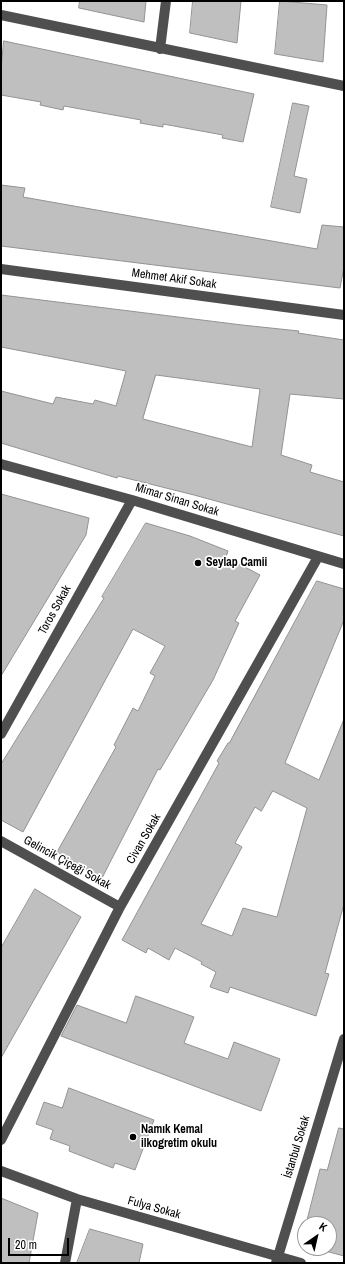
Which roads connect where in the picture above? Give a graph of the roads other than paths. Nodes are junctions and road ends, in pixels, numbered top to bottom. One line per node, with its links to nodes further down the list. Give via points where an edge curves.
1 (166, 1): 3 (street)
2 (1, 15): 3 (street)
3 (160, 50): 4 (street)
4 (344, 86)
5 (1, 269): 6 (street, Mehmet Akif Sokak)
6 (344, 315)
7 (1, 464): 8 (street, Mimar Sinan Sokak)
8 (132, 500): 9 (street, Mimar Sinan Sokak); 11 (street, Toros Sokak)
9 (318, 557): 10 (street, Mimar Sinan Sokak); 13 (street, Civan Sokak)
10 (344, 564)
11 (1, 734)
12 (1, 842): 13 (street, Gelincik Çiçeği Sokak)
13 (120, 907): 15 (street, Civan Sokak)
14 (344, 1038): 18 (street, İstanbul Sokak)
15 (1, 1140)
16 (1, 1171): 17 (street, Fulya Sokak)
17 (77, 1199): 18 (street, Fulya Sokak); 19 (street)
18 (277, 1260): 20 (street, Fulya Sokak)
19 (65, 1263)
20 (301, 1263)

